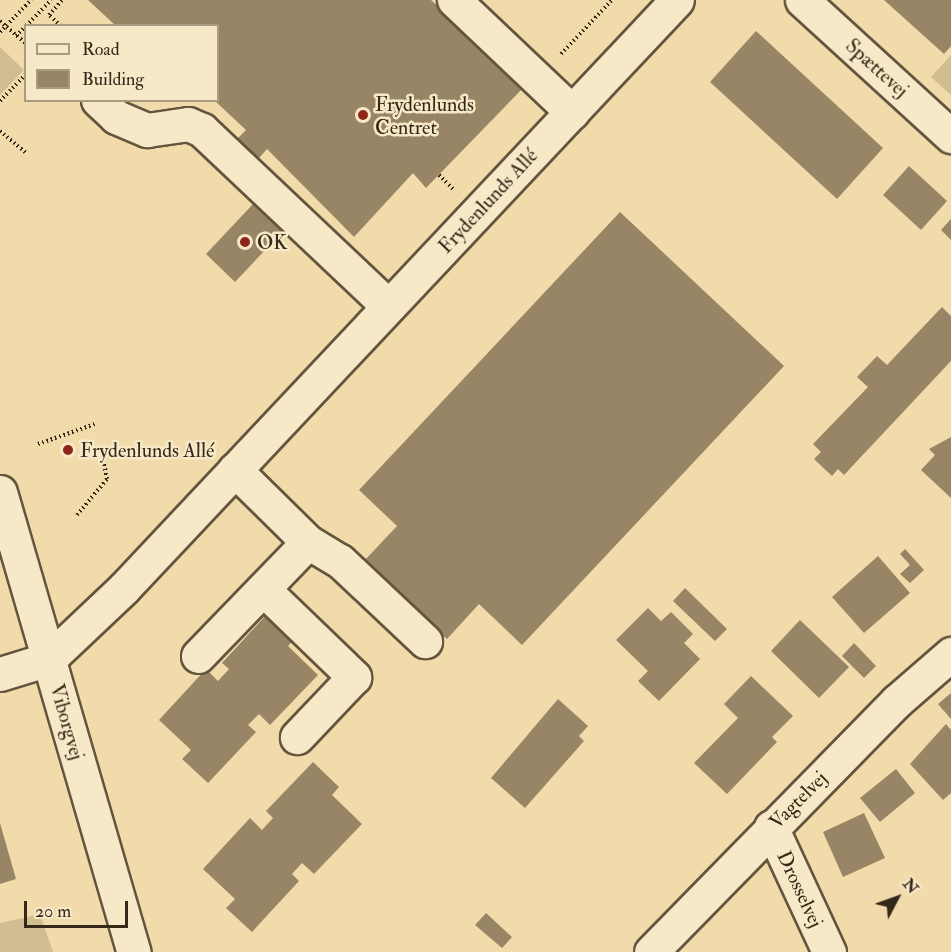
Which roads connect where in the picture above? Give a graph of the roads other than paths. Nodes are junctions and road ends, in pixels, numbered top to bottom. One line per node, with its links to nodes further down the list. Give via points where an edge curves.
1 (454, 0): 5 (street)
2 (677, 0): 5 (street, Frydenlunds Allé)
3 (802, 0): 6 (street, Spættevej)
4 (100, 102): 7 (street, via 116,117 147,130 188,124 202,130)
5 (572, 112): 7 (street, Frydenlunds Allé)
6 (951, 136)
7 (388, 306): 8 (street, Frydenlunds Allé)
8 (235, 470): 10 (street); 15 (street, Frydenlunds Allé)
9 (0, 492): 15 (street, Viborgvej)
10 (308, 542): 11 (street); 12 (street, via 340,561)
11 (263, 589): 14 (street); 17 (street, via 354,677)
12 (425, 641)
13 (951, 654): 18 (street, Vagtelvej)
14 (198, 656)
15 (49, 659): 16 (street); 19 (street, Viborgvej)
16 (0, 674)
17 (297, 737)
18 (771, 827): 20 (street, Vagtelvej); 21 (street, Drosselvej)
19 (135, 952)
20 (651, 952)
21 (829, 952)

